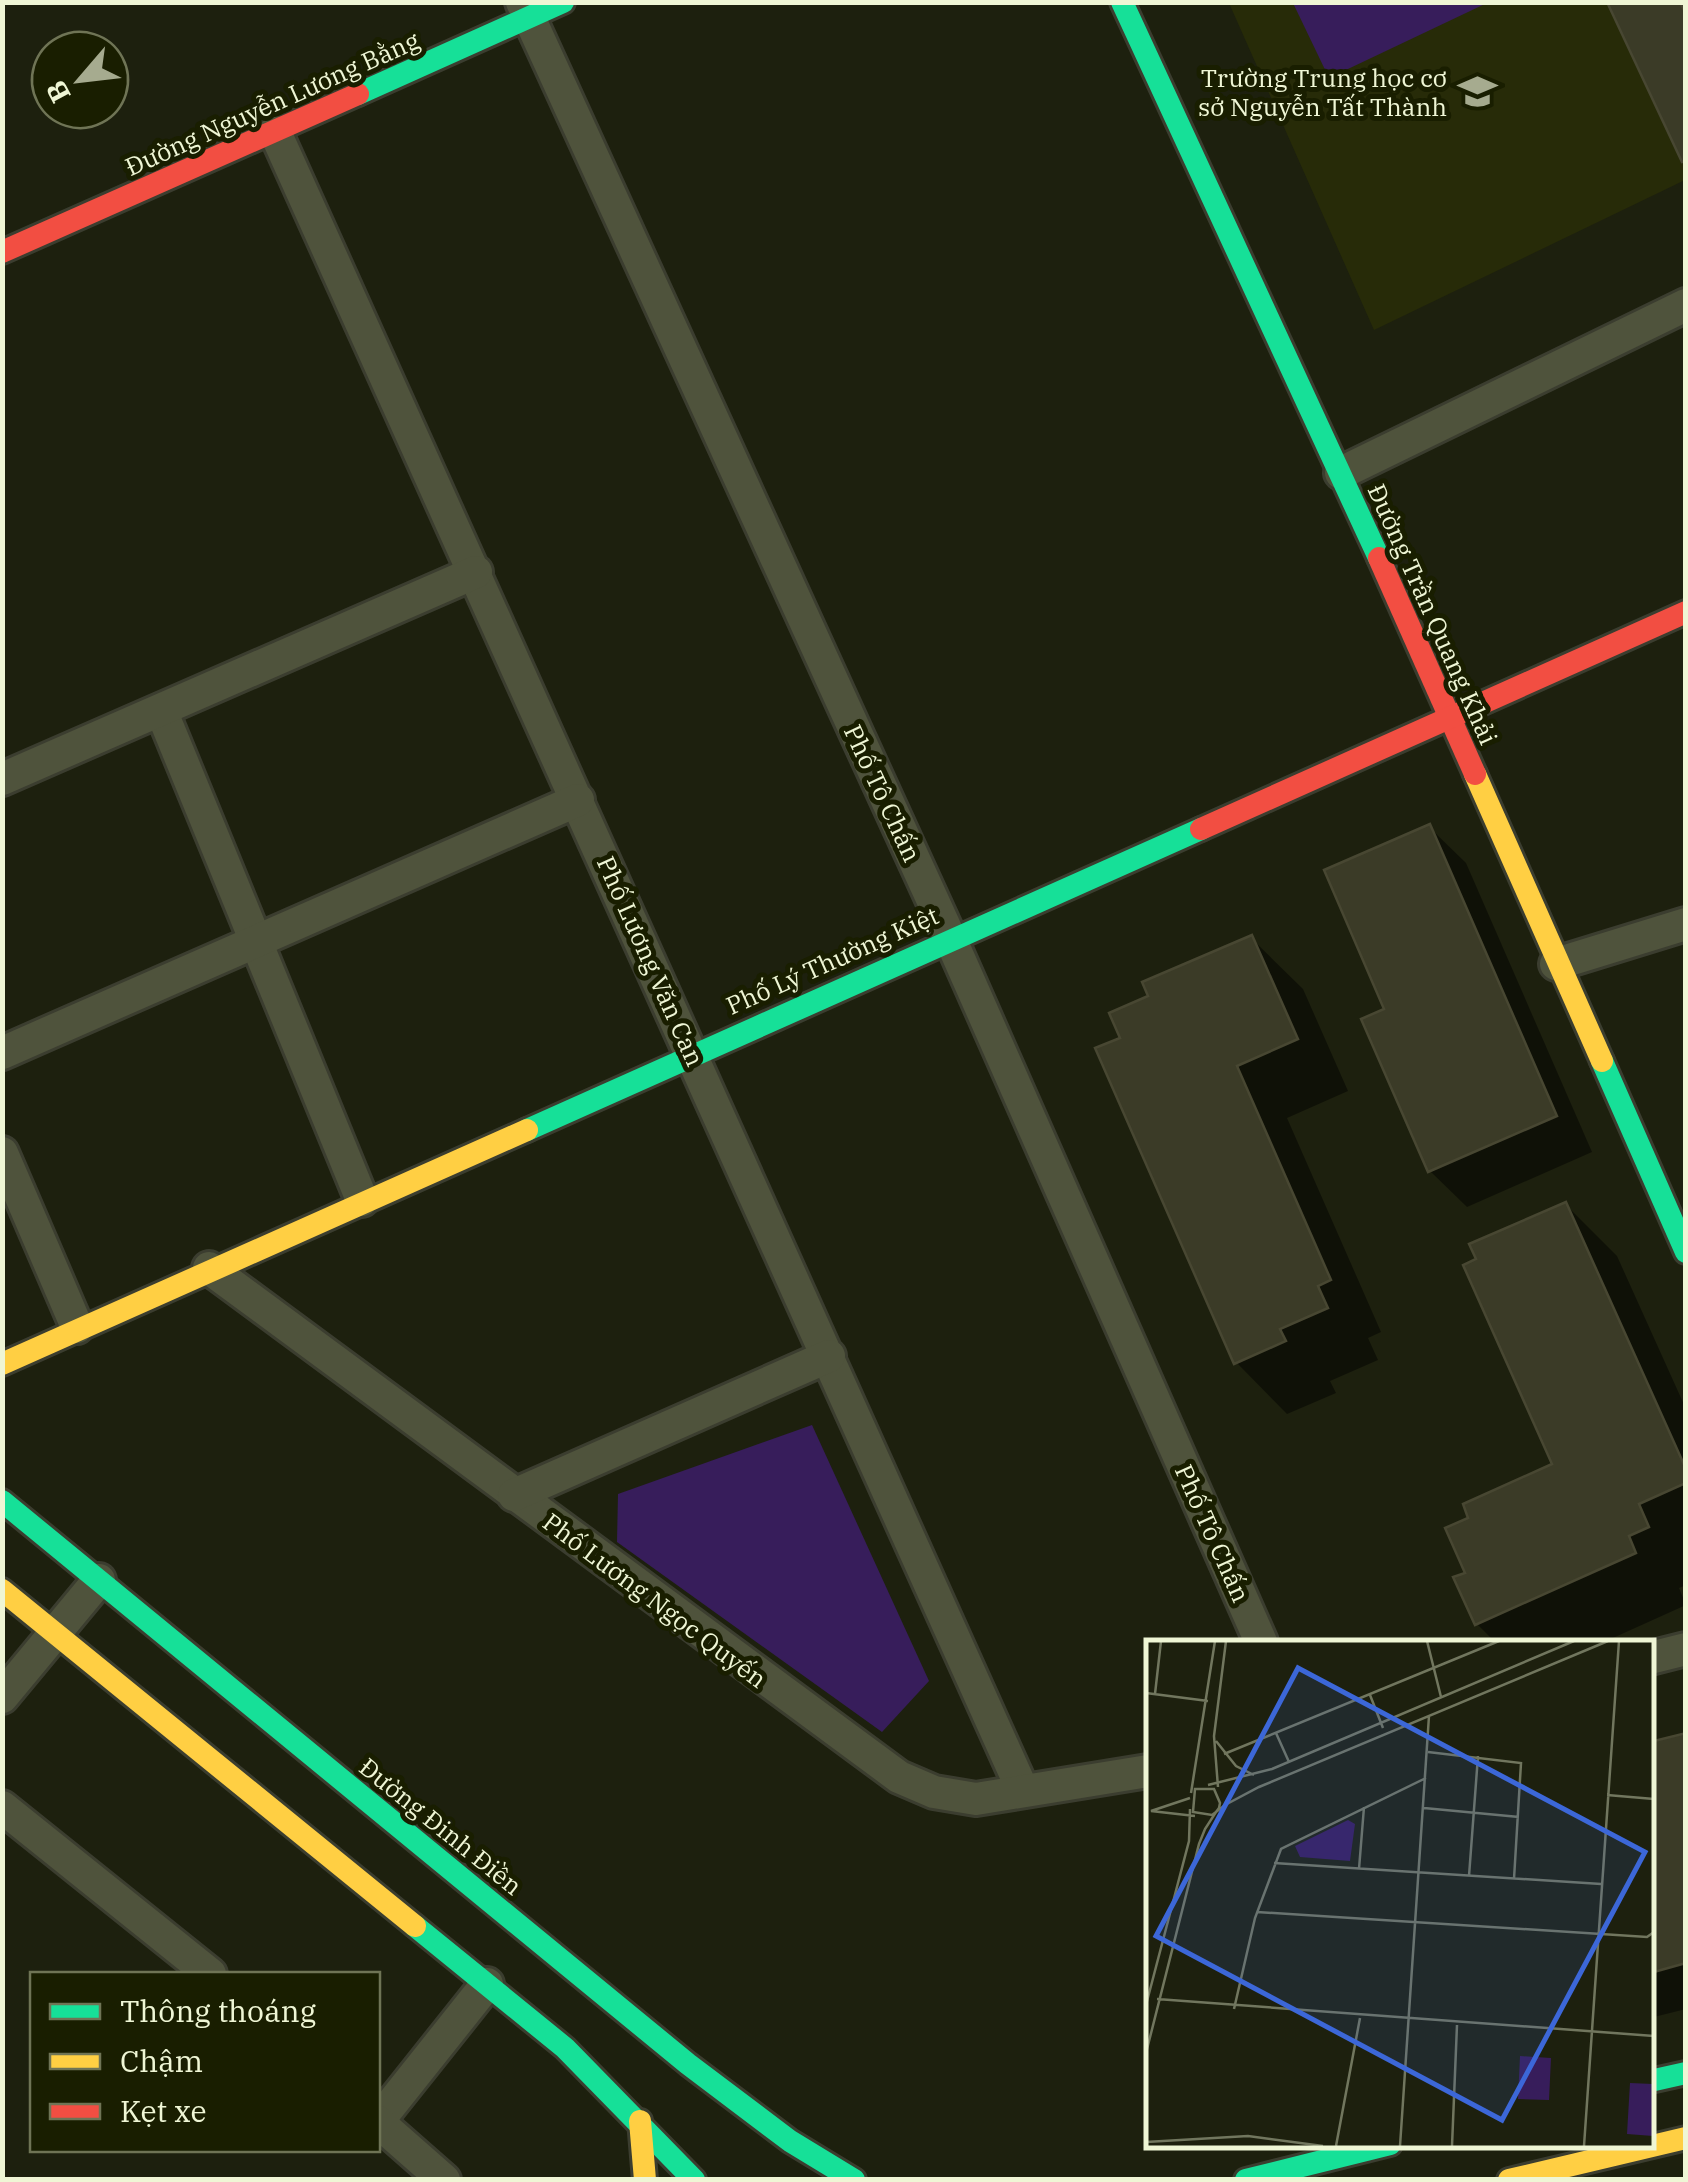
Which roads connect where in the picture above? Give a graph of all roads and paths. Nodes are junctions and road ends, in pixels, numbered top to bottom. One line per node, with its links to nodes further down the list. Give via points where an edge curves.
1 (562, 2): 3 (main road, Đường Nguyễn Lương Bằng)
2 (1122, 2): 7 (main road, Đường Trần Quang Khải)
3 (526, 10): 4 (main road, Đường Nguyễn Lương Bằng); 15 (street, Phố Tô Chấn)
4 (275, 132): 5 (main road, Đường Nguyễn Lương Bằng); 8 (street, Phố Lương Văn Can)
5 (2, 252)
6 (1686, 305): 7 (street)
7 (1342, 472): 11 (main road, Đường Trần Quang Khải)
8 (476, 572): 10 (street); 13 (street, Phố Lương Văn Can)
9 (1686, 612): 11 (main road, Phố Lý Thường Kiệt)
10 (160, 710): 12 (street); 16 (street)
11 (1449, 718): 15 (main road, Phố Lý Thường Kiệt); 17 (main road, Đường Trần Quang Khải)
12 (2, 780)
13 (578, 800): 16 (street); 18 (street, Phố Lương Văn Can)
14 (1686, 924): 17 (street)
15 (950, 938): 18 (main road, Phố Lý Thường Kiệt); 32 (street, Phố Tô Chấn)
16 (255, 942): 19 (street); 21 (street)
17 (1556, 964): 22 (main road, Đường Trần Quang Khải)
18 (692, 1052): 21 (main road, Phố Lý Thường Kiệt); 25 (street, Phố Lương Văn Can)
19 (2, 1053)
20 (2, 1154): 24 (street)
21 (362, 1200): 23 (main road, Phố Lý Thường Kiệt)
22 (1686, 1252)
23 (209, 1268): 24 (main road, Phố Lý Thường Kiệt); 27 (street, Phố Lương Ngọc Quyến)
24 (77, 1327): 26 (main road, Phố Lý Thường Kiệt)
25 (829, 1356): 27 (street); 37 (street, Phố Lương Văn Can)
26 (2, 1364)
27 (514, 1495): 37 (street, Phố Lương Ngọc Quyến, via 899,1777 976,1799)
28 (2, 1501): 29 (main road, Đường Đinh Điền)
29 (98, 1580): 31 (street); 53 (main road, Đường Đinh Điền, via 688,2064)
30 (2, 1590): 31 (main road)
31 (57, 1634): 35 (street); 40 (main road)
32 (1260, 1640)
33 (1686, 1649): 34 (street)
34 (1653, 1657)
35 (2, 1697)
36 (1146, 1771): 37 (street, Phố Lương Ngọc Quyến)
37 (1023, 1791)
38 (2, 1807): 39 (street)
39 (208, 1972)
40 (487, 1984): 43 (street); 44 (main road)
41 (1686, 2073): 42 (main road)
42 (1653, 2080)
43 (380, 2119)
44 (640, 2121): 51 (main road); 52 (main road)
45 (380, 2124): 50 (street)
46 (1686, 2138): 47 (main road)
47 (1653, 2146)
48 (1378, 2147): 54 (main road)
49 (1648, 2147): 55 (main road)
50 (444, 2180)
51 (645, 2180)
52 (694, 2180)
53 (854, 2180)
54 (1246, 2180)
55 (1509, 2180)

